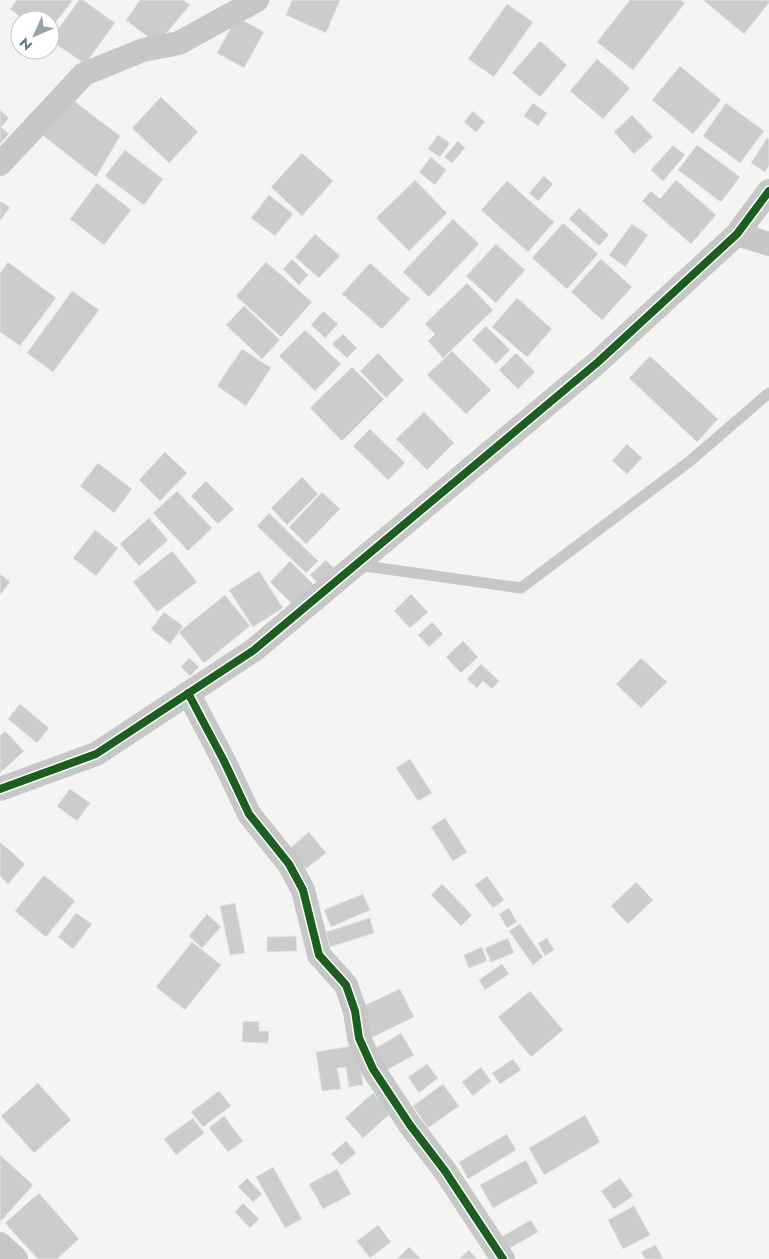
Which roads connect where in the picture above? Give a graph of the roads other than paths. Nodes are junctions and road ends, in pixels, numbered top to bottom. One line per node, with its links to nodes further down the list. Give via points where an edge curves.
1 (257, 0): 2 (street, via 179,43 143,50 84,74)
2 (0, 164)
3 (769, 191): 4 (street)
4 (737, 234): 5 (street); 7 (street, via 598,362)
5 (769, 244)
6 (769, 393): 7 (lane, via 690,461 522,588)
7 (356, 564): 8 (street, via 254,650)
8 (188, 693): 9 (street, via 96,754); 12 (street, via 249,814 289,864 303,890 319,954 346,985 355,1011 359,1038 373,1069)
9 (0, 789)
10 (0, 1244): 11 (street)
11 (16, 1259)
12 (503, 1259)

